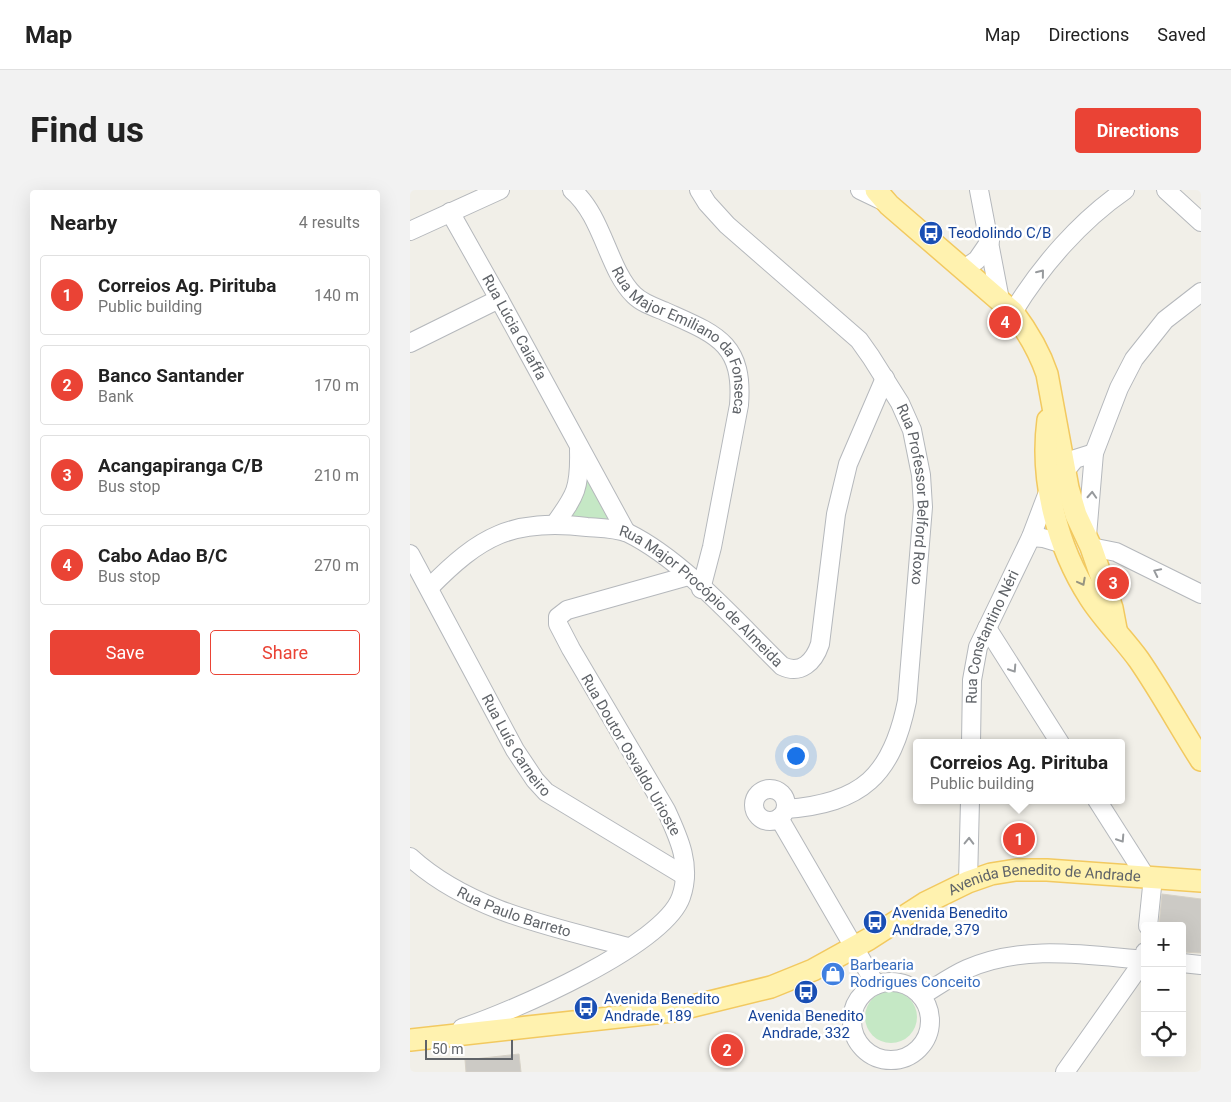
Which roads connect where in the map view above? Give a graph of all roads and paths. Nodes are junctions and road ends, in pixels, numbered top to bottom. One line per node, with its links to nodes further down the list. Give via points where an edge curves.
1 (500, 190): 9 (street)
2 (572, 190): 30 (street, Rua Major Emiliano da Fonseca, via 594,220 624,282 634,295 708,330 723,342 738,371 739,406)
3 (699, 190): 18 (street, Rua Professor Belford Roxo, via 727,225 859,340)
4 (860, 190): 8 (street)
5 (979, 190): 12 (street)
6 (1125, 190): 16 (street, one-way to 6, via 1025,293 1080,227)
7 (1166, 190): 10 (street)
8 (882, 197): 13 (main road)
9 (450, 212): 11 (street); 15 (street, Rua Lúcia Caiaffa)
10 (1201, 222)
11 (410, 231)
12 (990, 241): 13 (street, via 977,260); 16 (street)
13 (964, 269): 16 (main road)
14 (1201, 292): 20 (street, via 1166,320 1134,359 1118,388)
15 (500, 299): 17 (street); 19 (street, Rua Lúcia Caiaffa)
16 (1006, 306): 21 (main road, via 1027,331 1047,374 1050,400 1046,458)
17 (410, 343)
18 (885, 378): 30 (street, Rua Major Procópio de Almeida, via 848,464 836,514 820,644 811,662 797,670 782,666); 46 (street, Rua Professor Belford Roxo, via 912,430 921,475 923,507 908,701 901,732 890,758 874,777 857,790 813,807 782,813)
19 (579, 444): 22 (street, Rua Lúcia Caiaffa, via 578,489); 23 (street, Rua Lúcia Caiaffa)
20 (1094, 453): 21 (street, via 1075,459); 25 (street, one-way to 20)
21 (1057, 479): 24 (street, Rua Constantino Néri); 25 (main road, via 1071,501); 26 (main road, via 1055,516)
22 (554, 525): 23 (street, Rua Major Procópio de Almeida); 29 (street, Rua Major Procópio de Almeida, via 496,535 472,548)
23 (626, 532): 28 (street, Rua Major Procópio de Almeida, via 651,546)
24 (1030, 536): 26 (street); 32 (street, Rua Constantino Néri)
25 (1089, 542): 26 (main road, via 1077,549); 31 (street, one-way to 25); 33 (main road)
26 (1063, 544): 33 (main road, one-way to 33, via 1090,597)
27 (410, 554): 29 (street, Rua Luís Carneiro)
28 (688, 576): 30 (street, Rua Major Procópio de Almeida); 40 (street, Rua Doutor Osvaldo Urioste, via 567,610 558,617 558,624 621,737 666,810 683,849)
29 (429, 588): 40 (street, Rua Luís Carneiro, via 534,780 546,792)
30 (701, 588)
31 (1201, 594)
32 (986, 628): 34 (street, Rua Constantino Néri, via 974,661); 35 (street, one-way to 35)
33 (1116, 629): 36 (main road)
34 (971, 739)
35 (1057, 739)
36 (1201, 760)
37 (970, 804): 43 (street, one-way to 37)
38 (1100, 804): 41 (street, one-way to 41)
39 (410, 857): 45 (street, Rua Paulo Barreto, via 469,898 520,917)
40 (685, 876): 45 (street, Rua Doutor Osvaldo Urioste, via 681,898 674,911 659,927)
41 (1149, 877): 42 (main road, Avenida Benedito de Andrade); 43 (main road, Avenida Benedito de Andrade, via 1016,870); 44 (street)
42 (1200, 881)
43 (968, 882): 46 (main road, Avenida Benedito de Andrade, via 925,903)
44 (1148, 922)
45 (628, 947): 53 (street, Rua Doutor Osvaldo Urioste, via 554,990 491,1019)
46 (853, 948): 51 (street); 53 (main road, Avenida Benedito de Andrade, via 813,970 771,987 673,1011)
47 (1141, 957): 52 (street, via 1045,953 1006,956 967,969)
48 (1141, 961): 56 (street)
49 (1186, 963): 50 (street)
50 (1201, 965)
51 (876, 985): 52 (street, via 900,983); 55 (street, via 856,1004 853,1030 868,1053)
52 (921, 996): 55 (street, via 930,1016 927,1037 914,1053)
53 (436, 1038): 54 (main road, Avenida Benedito de Andrade)
54 (410, 1040)
55 (892, 1066)
56 (1065, 1072)

